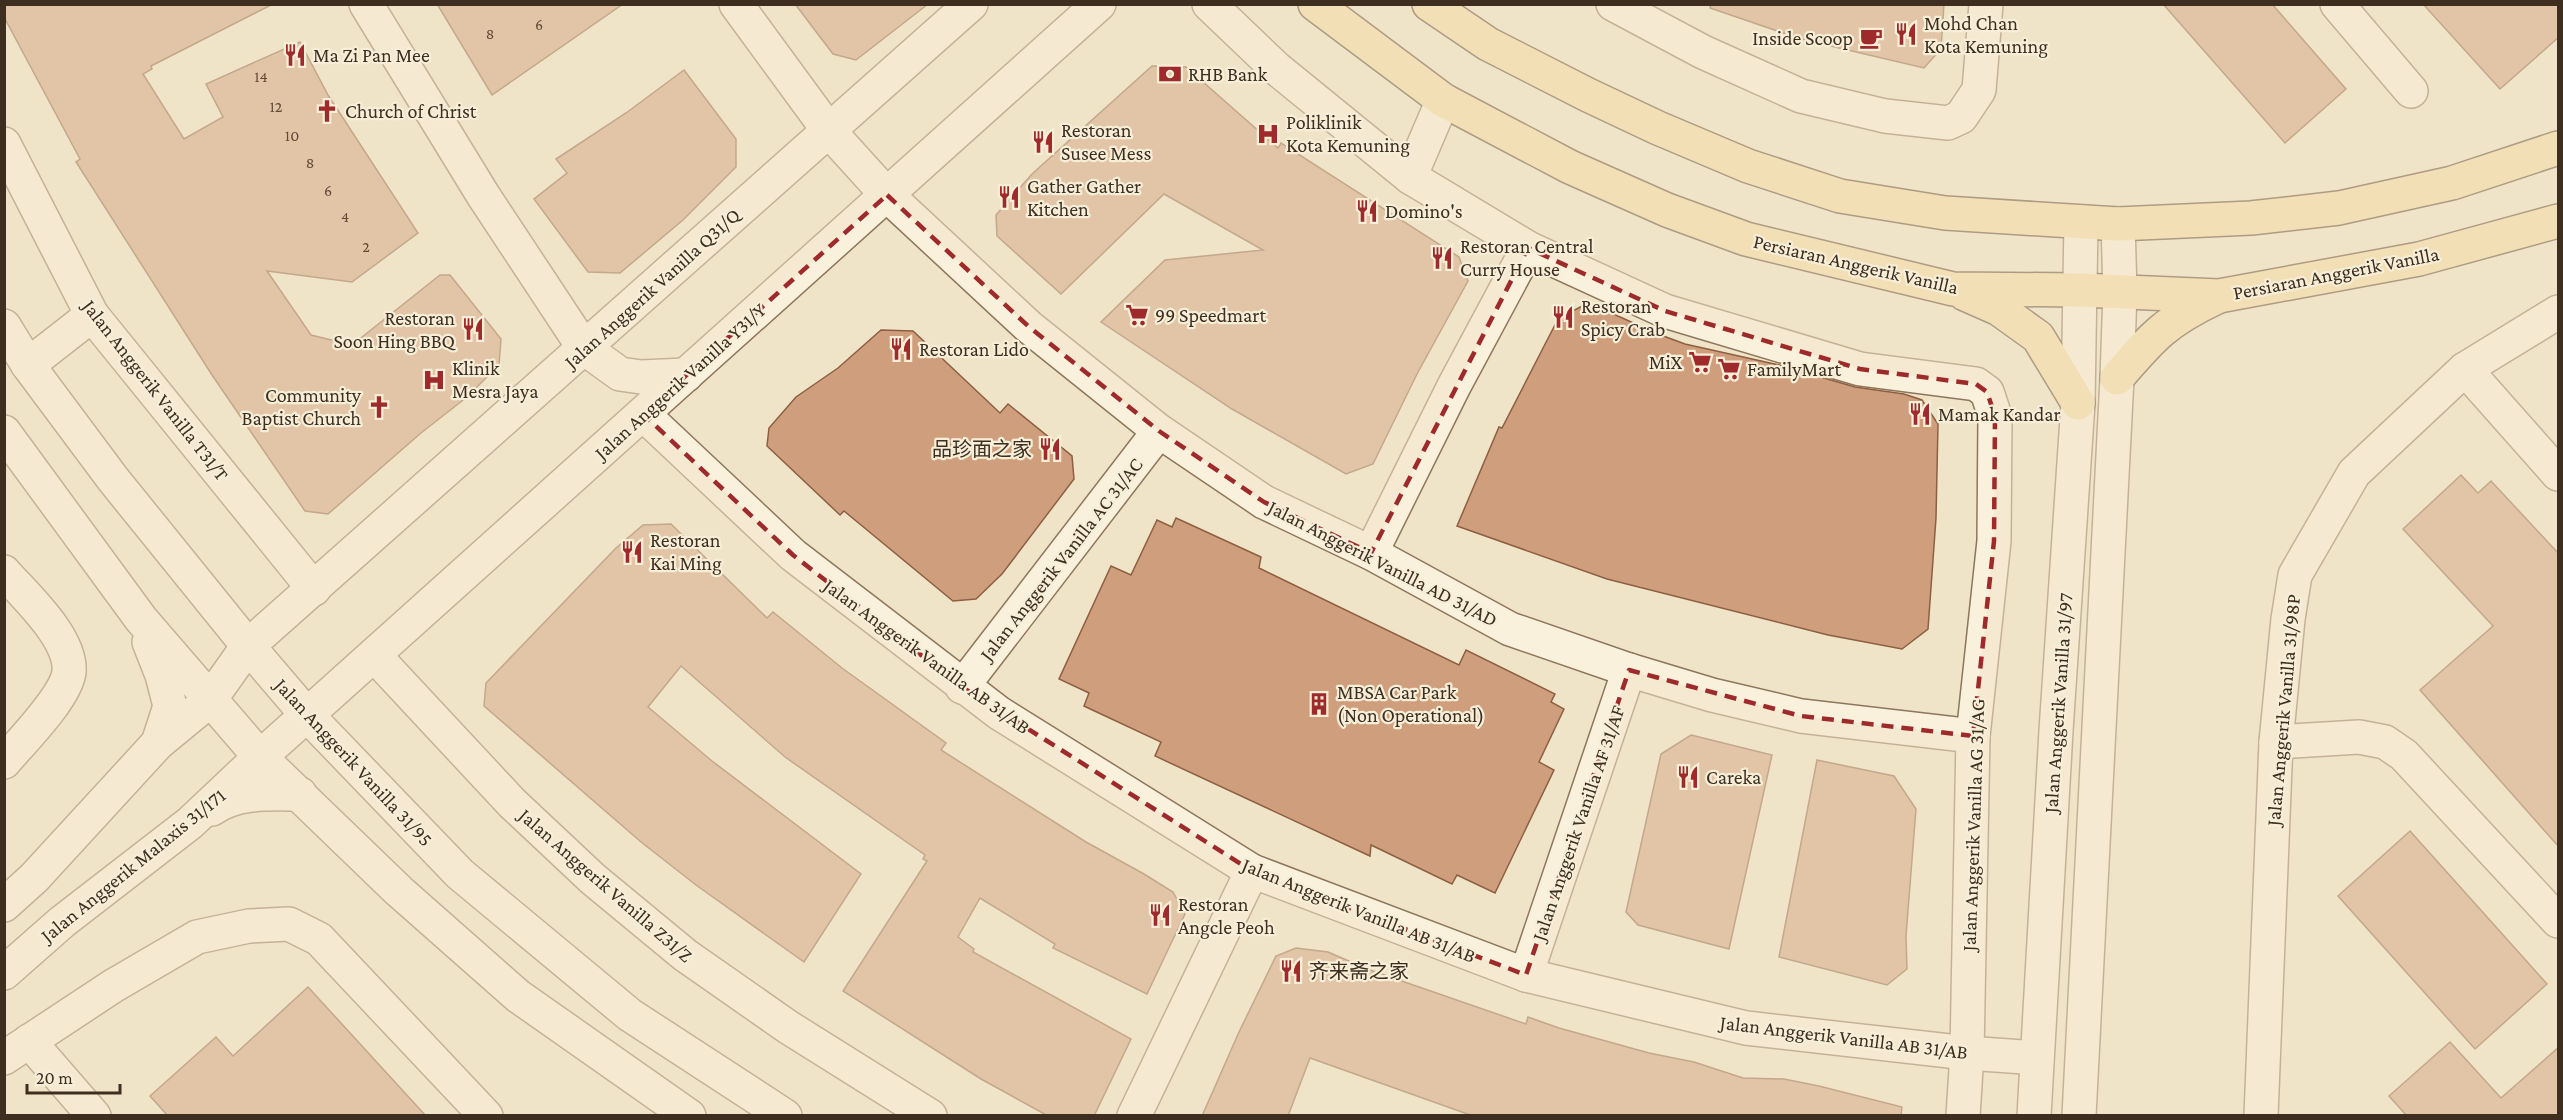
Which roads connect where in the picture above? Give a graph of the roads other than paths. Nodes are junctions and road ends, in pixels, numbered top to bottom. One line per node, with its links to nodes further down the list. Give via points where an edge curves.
1 (366, 4): 29 (street, via 483,195)
2 (735, 4): 13 (street, Jalan Anggerik Vanilla AD 31/AD)
3 (971, 4): 13 (street, Jalan Anggerik Vanilla Q31/Q)
4 (1099, 4): 17 (street, Jalan Anggerik Vanilla Y31/Y)
5 (1209, 4): 16 (street, via 1276,68)
6 (1315, 4): 12 (main road, Persiaran Anggerik Vanilla)
7 (1429, 4): 19 (main road, via 1488,44 1588,95 1758,169 1840,196 1945,213)
8 (1613, 4): 9 (street, via 1703,52 1801,96 1885,116 1948,123 1961,117 1979,90)
9 (1986, 4)
10 (2337, 4): 11 (street)
11 (2410, 91)
12 (1443, 100): 16 (street); 22 (main road, Persiaran Anggerik Vanilla, via 1570,167 1667,210 1746,239)
13 (829, 130): 17 (street, Jalan Anggerik Vanilla AD 31/AD); 29 (street, Jalan Anggerik Vanilla Q31/Q)
14 (4, 144): 27 (street, Jalan Anggerik Vanilla T31/T)
15 (2559, 148): 20 (main road, via 2452,183 2338,208 2251,218)
16 (1410, 177): 21 (street)
17 (887, 195): 32 (street, Jalan Anggerik Vanilla Y31/Y); 36 (street, Jalan Anggerik Vanilla AD 31/AD, via 1028,326)
18 (2559, 221): 25 (main road, Persiaran Anggerik Vanilla, via 2420,259)
19 (2081, 222): 20 (main road); 23 (street, Jalan Anggerik Vanilla 31/97)
20 (2118, 224): 24 (street, Jalan Anggerik Vanilla 31/97)
21 (1528, 249): 39 (street, via 1454,386); 49 (street, Jalan Anggerik Vanilla AG 31/AG, via 1665,311 1860,369 1976,384 1987,392 1995,416 1995,541)
22 (1953, 289): 23 (main road, Persiaran Anggerik Vanilla); 34 (main road, via 1999,309 2038,337)
23 (2080, 290): 24 (main road, Persiaran Anggerik Vanilla); 34 (street, Jalan Anggerik Vanilla 31/97)
24 (2120, 292): 25 (main road, Persiaran Anggerik Vanilla); 33 (street, Jalan Anggerik Vanilla 31/97)
25 (2218, 296): 33 (main road, via 2159,330)
26 (2559, 312): 31 (street, Jalan Anggerik Vanilla 31/98P)
27 (92, 315): 30 (street); 41 (street, Jalan Anggerik Vanilla T31/T)
28 (4, 326): 30 (street, Jalan Anggerik Vanilla 31/95)
29 (584, 348): 32 (street, via 620,374); 41 (street, Jalan Anggerik Vanilla Q31/Q)
30 (28, 365): 43 (street, Jalan Anggerik Vanilla 31/95, via 113,479)
31 (2465, 369): 38 (street); 50 (street, Jalan Anggerik Vanilla 31/98P, via 2354,473 2295,575)
32 (686, 375): 35 (street, Jalan Anggerik Vanilla Y31/Y)
33 (2118, 378): 72 (street, Jalan Anggerik Vanilla 31/97)
34 (2078, 403): 63 (street, Jalan Anggerik Vanilla 31/97)
35 (643, 414): 44 (street, Jalan Anggerik Vanilla Y31/Y); 46 (street, Jalan Anggerik Vanilla AB 31/AB, via 793,555)
36 (1159, 431): 39 (street, Jalan Anggerik Vanilla AD 31/AD, via 1264,502); 46 (street, Jalan Anggerik Vanilla AC 31/AC)
37 (4, 432): 42 (street)
38 (2559, 474)
39 (1371, 554): 45 (street, Jalan Anggerik Vanilla AD 31/AD, via 1510,629)
40 (4, 572): 53 (street, via 53,628 64,648 69,672 59,697)
41 (314, 589): 43 (street, Jalan Anggerik Vanilla Q31/Q)
42 (141, 619): 47 (street); 51 (street, via 170,706)
43 (248, 646): 47 (street, Jalan Anggerik Vanilla Q31/Q); 48 (street, Jalan Anggerik Vanilla 31/95)
44 (374, 655): 48 (street, Jalan Anggerik Vanilla Y31/Y); 68 (street, Jalan Anggerik Vanilla Z31/Z, via 512,803 621,902 685,955 788,1027)
45 (1629, 670): 49 (street, Jalan Anggerik Vanilla AD 31/AD, via 1801,716); 60 (street, Jalan Anggerik Vanilla AF 31/AF)
46 (962, 687): 56 (street, Jalan Anggerik Vanilla AB 31/AB)
47 (209, 701): 51 (street); 52 (street)
48 (307, 715): 52 (street, Jalan Anggerik Vanilla Y31/Y); 67 (street, Jalan Anggerik Vanilla 31/95, via 460,874 630,1015)
49 (1973, 736): 62 (street, Jalan Anggerik Vanilla AG 31/AG)
50 (2276, 742): 58 (street, via 2359,737 2385,742 2404,755); 73 (street, Jalan Anggerik Vanilla 31/98P)
51 (158, 743): 57 (street, via 34,878)
52 (260, 757): 54 (street); 55 (street, Jalan Anggerik Malaxis 31/171)
53 (4, 762)
54 (300, 794): 55 (street, via 226,799); 66 (street, via 399,891 518,996)
55 (190, 823): 59 (street, Jalan Anggerik Malaxis 31/171, via 62,922)
56 (1252, 871): 60 (street, Jalan Anggerik Vanilla AB 31/AB); 69 (street)
57 (4, 905)
58 (2559, 921)
59 (4, 973)
60 (1526, 975): 62 (street, Jalan Anggerik Vanilla AB 31/AB, via 1746,1028)
61 (17, 1050): 64 (street); 65 (street, via 196,937 249,926 289,924 319,939)
62 (1967, 1053): 63 (street, Jalan Anggerik Vanilla AB 31/AB); 70 (street, Jalan Anggerik Vanilla AG 31/AG)
63 (2037, 1058): 71 (street, Jalan Anggerik Vanilla 31/97)
64 (94, 1116)
65 (486, 1116)
66 (688, 1116)
67 (785, 1116)
68 (930, 1116)
69 (1134, 1116)
70 (1963, 1116)
71 (2034, 1116)
72 (2079, 1116)
73 (2260, 1116)

